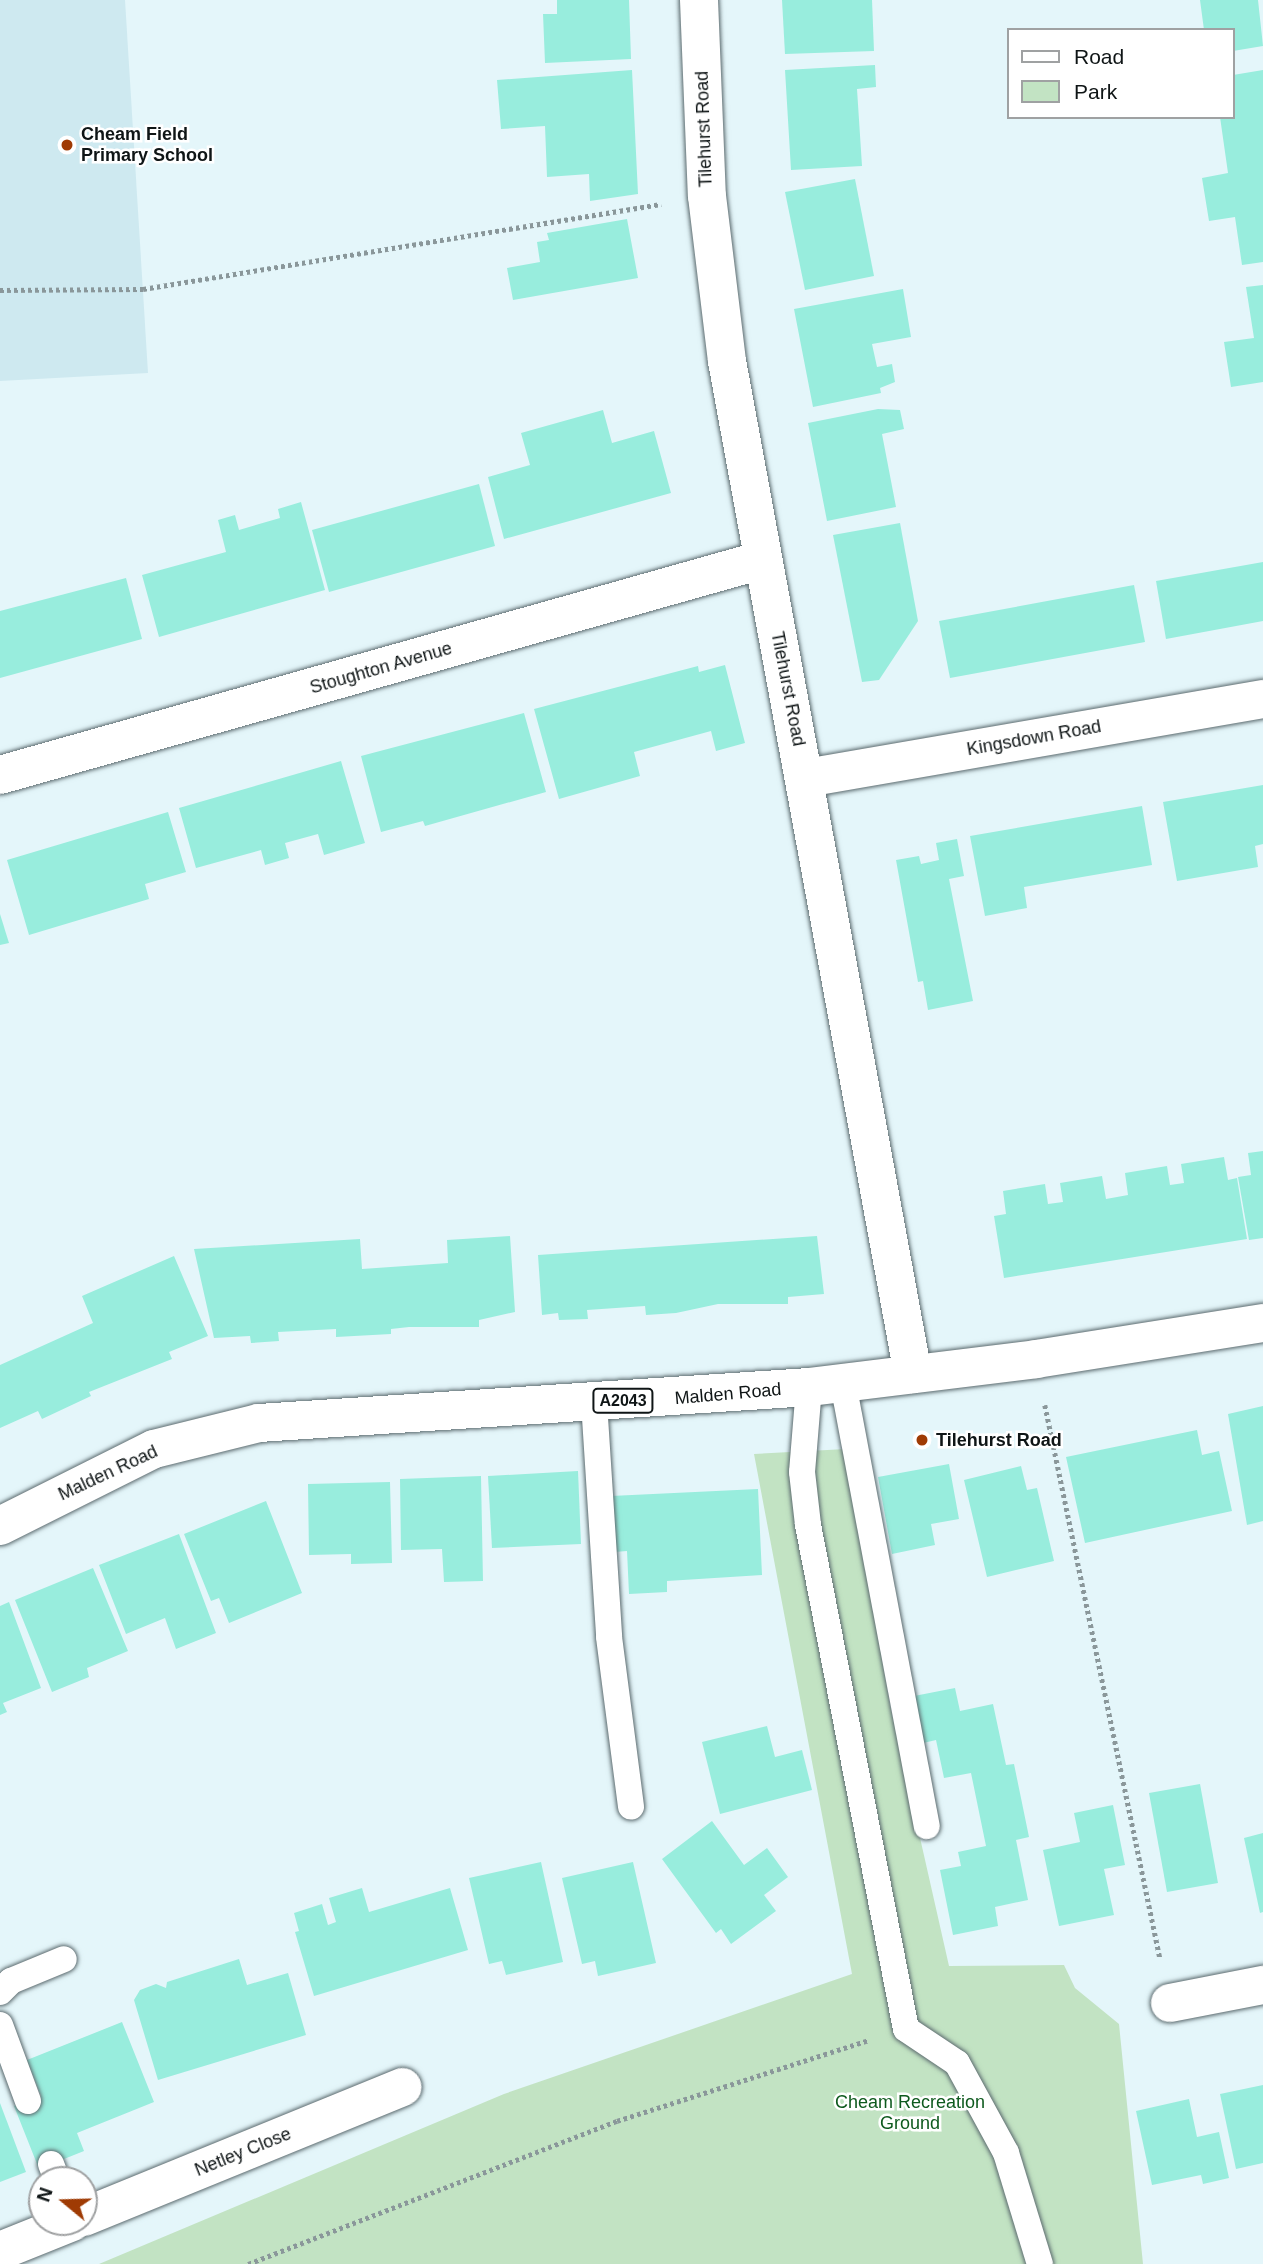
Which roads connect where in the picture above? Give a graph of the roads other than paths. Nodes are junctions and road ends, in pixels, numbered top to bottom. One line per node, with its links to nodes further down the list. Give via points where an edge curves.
1 (699, 0): 2 (street, Tilehurst Road, via 707,196 727,361)
2 (762, 560): 4 (street, Stoughton Avenue); 5 (street, Tilehurst Road)
3 (1263, 699): 5 (street, Kingsdown Road)
4 (0, 775)
5 (806, 778): 7 (street, Tilehurst Road)
6 (1263, 1323): 7 (street, Malden Road / A2043)
7 (913, 1374): 8 (street, Malden Road / A2043)
8 (826, 1385): 9 (street, Malden Road / A2043); 12 (lane); 23 (lane, via 802,1472 808,1525 906,2029 957,2063 1006,2153)
9 (594, 1402): 10 (street, Malden Road / A2043, via 259,1423 154,1449); 11 (lane, via 609,1637)
10 (0, 1525)
11 (631, 1807)
12 (927, 1826)
13 (64, 1959): 15 (lane, via 11,1981)
14 (1263, 1985): 16 (street)
15 (0, 1992)
16 (1170, 2003)
17 (0, 2025): 19 (lane)
18 (403, 2087): 20 (street, Netley Close)
19 (28, 2101)
20 (98, 2211)
21 (37, 2236): 22 (street)
22 (0, 2251)
23 (1040, 2264)

